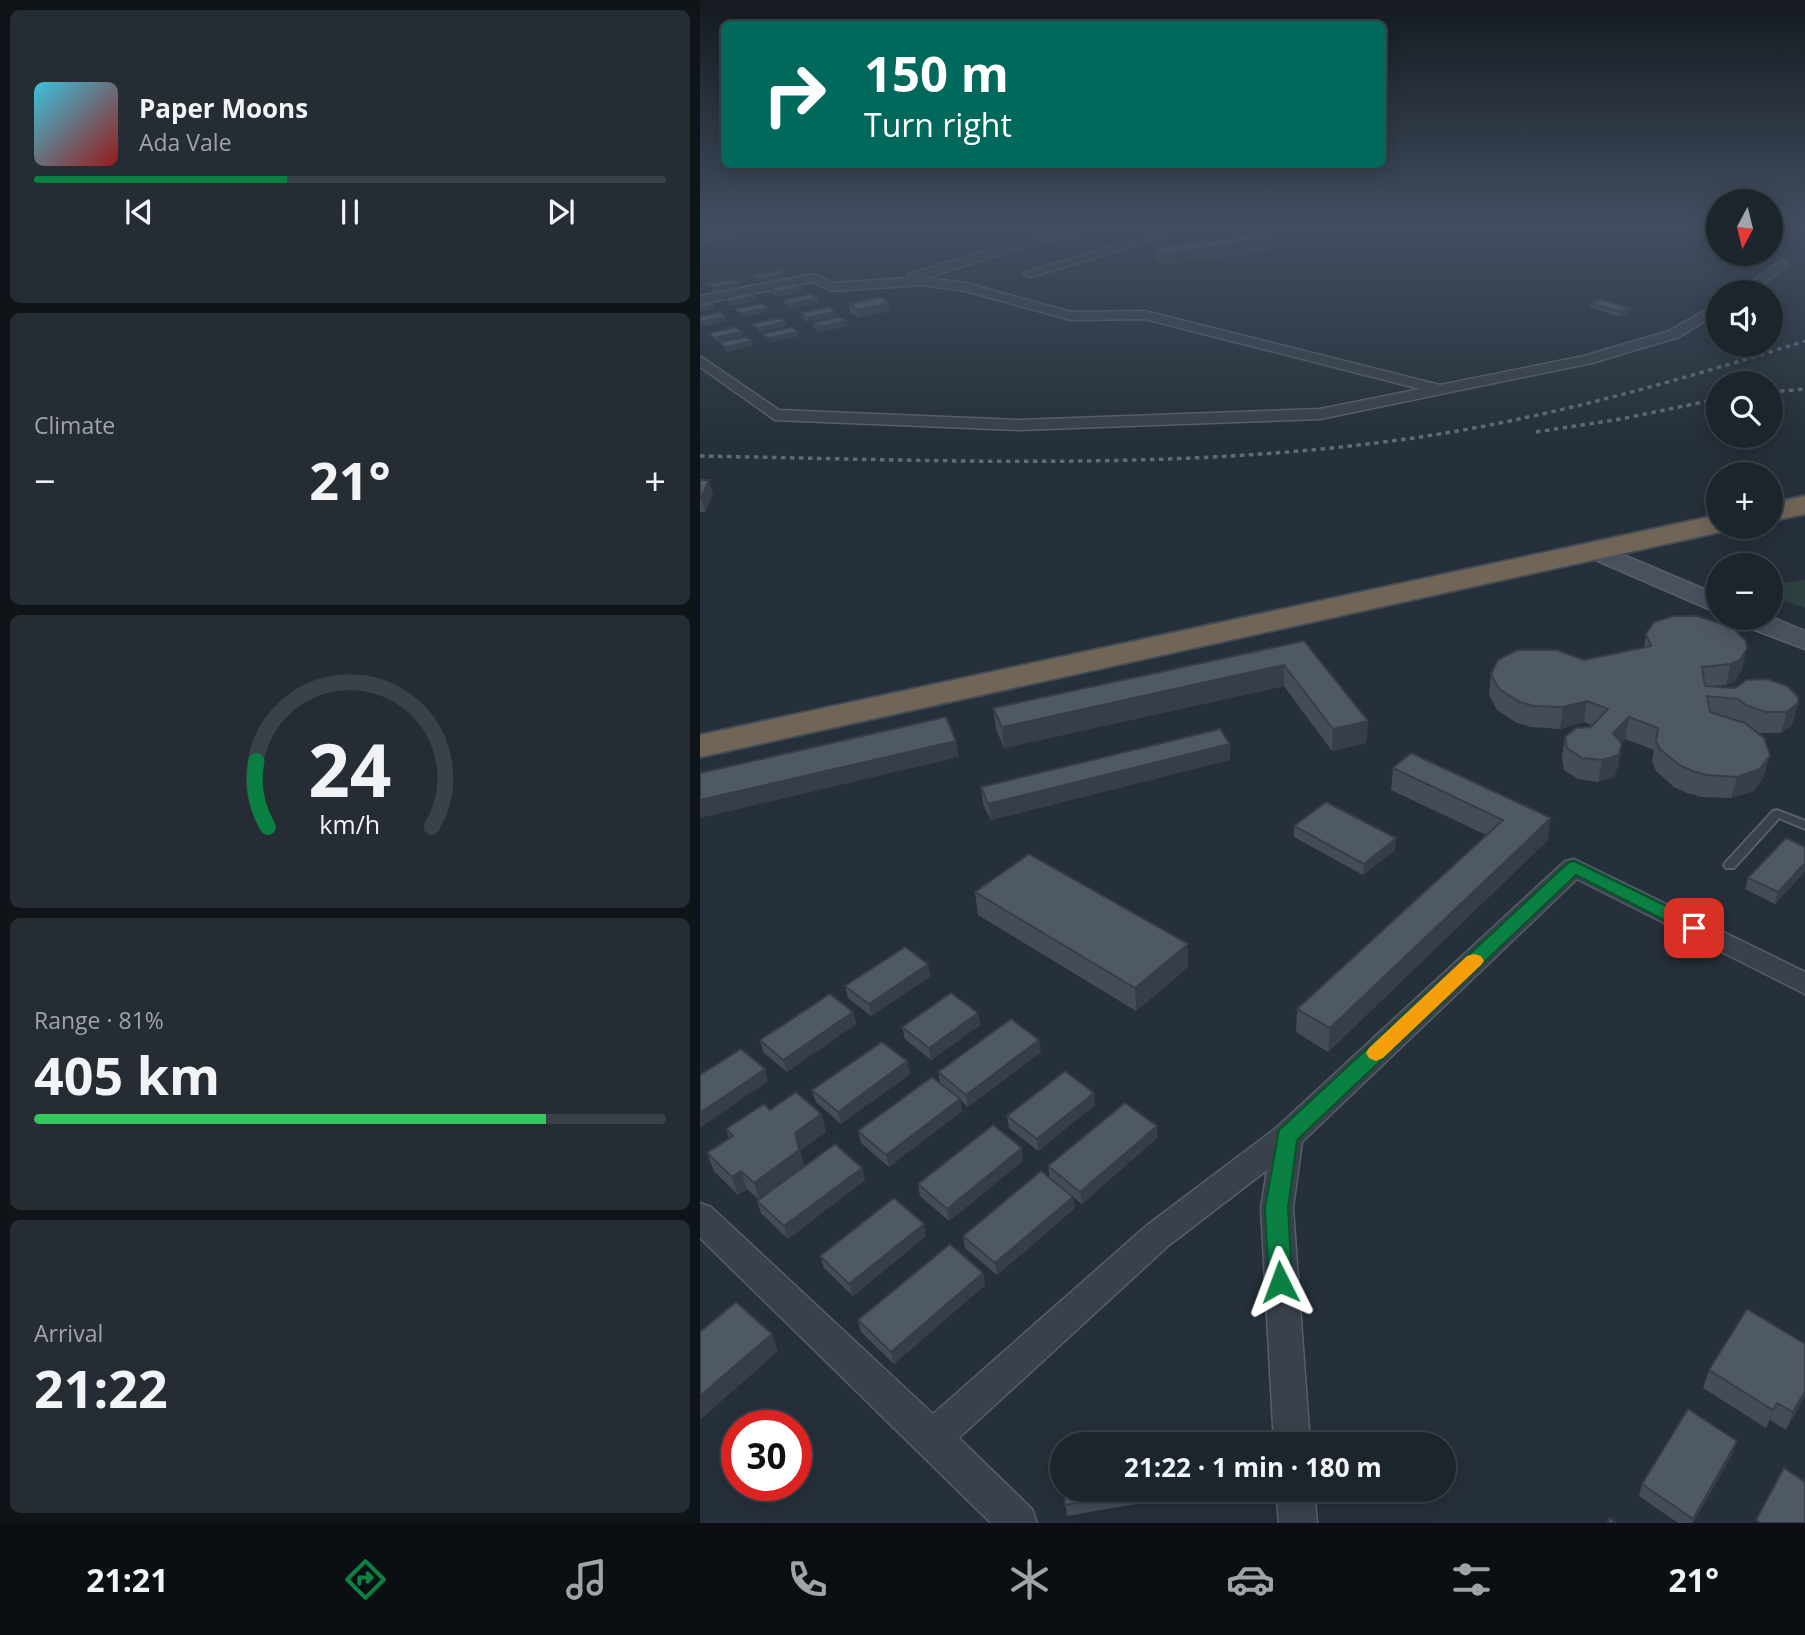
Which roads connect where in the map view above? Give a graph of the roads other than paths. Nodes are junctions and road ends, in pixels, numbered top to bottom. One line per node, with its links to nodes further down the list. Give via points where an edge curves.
1 (720, 296): 3 (street)
2 (1037, 296): 6 (street, via 1071,316 1145,315)
3 (700, 300)
4 (1706, 314): 6 (street, via 1674,334 1587,360)
5 (700, 360): 6 (street, via 775,415 1019,425 1320,414)
6 (1443, 391)
7 (1805, 505): 8 (highway)
8 (1783, 510)
9 (1706, 526): 10 (highway)
10 (1593, 551): 11 (street); 14 (highway)
11 (1706, 600)
12 (1778, 630): 13 (street)
13 (1805, 641)
14 (700, 746)
15 (1805, 825): 16 (lane, via 1777,813)
16 (1730, 865)
17 (1805, 984): 18 (street, via 1574,867)
18 (1287, 1136): 20 (street, via 1277,1208); 21 (street, via 1157,1236)
19 (700, 1217): 21 (street)
20 (1291, 1432)
21 (933, 1438): 23 (street)
22 (1296, 1502): 24 (street)
23 (1018, 1523)
24 (1298, 1523)

